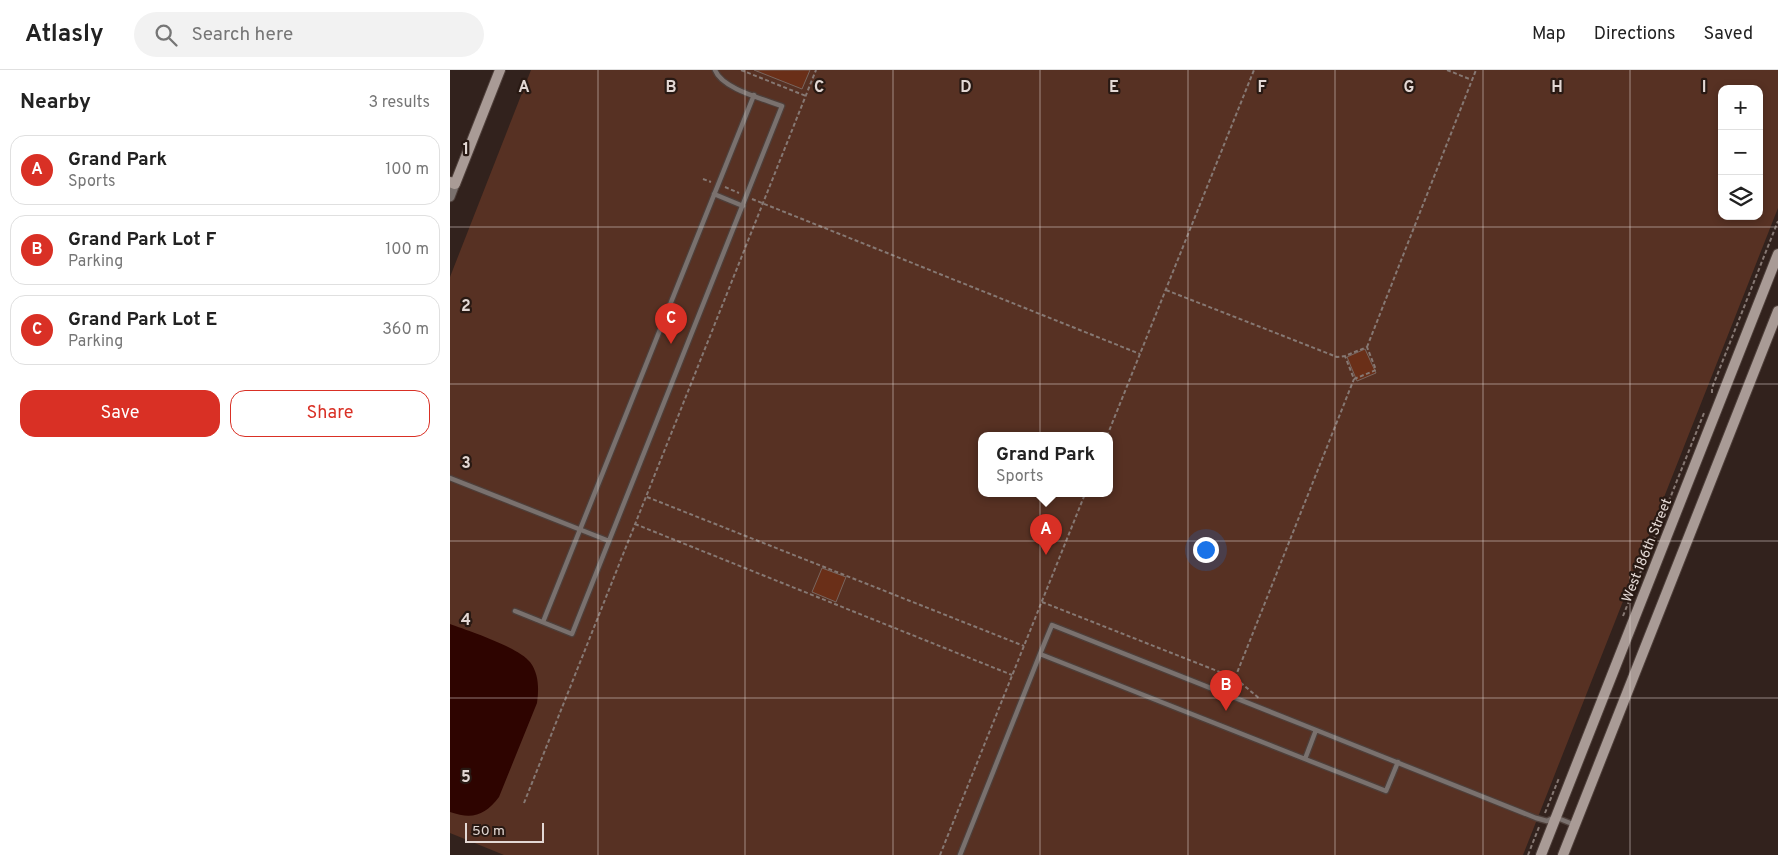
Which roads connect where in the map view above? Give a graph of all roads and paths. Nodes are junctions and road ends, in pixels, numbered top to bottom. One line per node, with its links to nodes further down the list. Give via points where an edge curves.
1 (500, 70): 12 (street)
2 (715, 70): 9 (lane, via 725,83)
3 (741, 70): 10 (path)
4 (816, 70): 10 (path)
5 (1254, 70): 21 (path)
6 (1447, 70): 8 (path)
7 (1476, 70): 8 (path)
8 (1472, 80): 23 (path)
9 (754, 95): 13 (lane); 15 (lane, via 782,106)
10 (806, 96): 17 (path)
11 (704, 179): 13 (path)
12 (453, 183): 16 (street)
13 (718, 185): 14 (lane); 15 (path)
14 (714, 194): 18 (lane); 34 (lane)
15 (746, 196): 17 (path); 18 (lane)
16 (450, 197)
17 (763, 203): 24 (path); 31 (path)
18 (742, 206): 35 (lane)
19 (1778, 221): 27 (path, via 1712,388)
20 (1778, 254): 50 (street, West 186th Street)
21 (1166, 290): 24 (path); 25 (path, via 1337,357)
22 (1778, 311): 52 (street)
23 (1367, 347): 25 (path); 26 (path, via 1376,370)
24 (1140, 354): 29 (path)
25 (1345, 356): 26 (path)
26 (1354, 379): 43 (path)
27 (1712, 396)
28 (1706, 410): 38 (path)
29 (1110, 432)
30 (450, 478): 34 (lane)
31 (646, 496): 33 (path); 40 (path)
32 (1084, 497): 36 (path)
33 (635, 524): 42 (path); 49 (path)
34 (580, 529): 35 (lane); 39 (lane)
35 (609, 541): 39 (lane, via 572,634)
36 (1042, 602): 40 (path); 43 (path)
37 (515, 611): 39 (lane)
38 (1623, 616)
39 (543, 622)
40 (1024, 646): 42 (path)
41 (1040, 654): 45 (lane, via 1052,625); 46 (lane); 54 (lane)
42 (1012, 675): 53 (path)
43 (1235, 678): 44 (path)
44 (1265, 703)
45 (1316, 730): 46 (lane); 47 (lane)
46 (1305, 759): 47 (lane, via 1386,791)
47 (1398, 762): 51 (lane)
48 (1561, 774): 51 (path)
49 (524, 802)
50 (1555, 817): 51 (lane); 52 (lane); 56 (street, West 186th Street)
51 (1542, 820): 55 (path)
52 (1575, 825): 57 (street)
53 (940, 855)
54 (960, 855)
55 (1528, 855)
56 (1541, 855)
57 (1563, 855)

